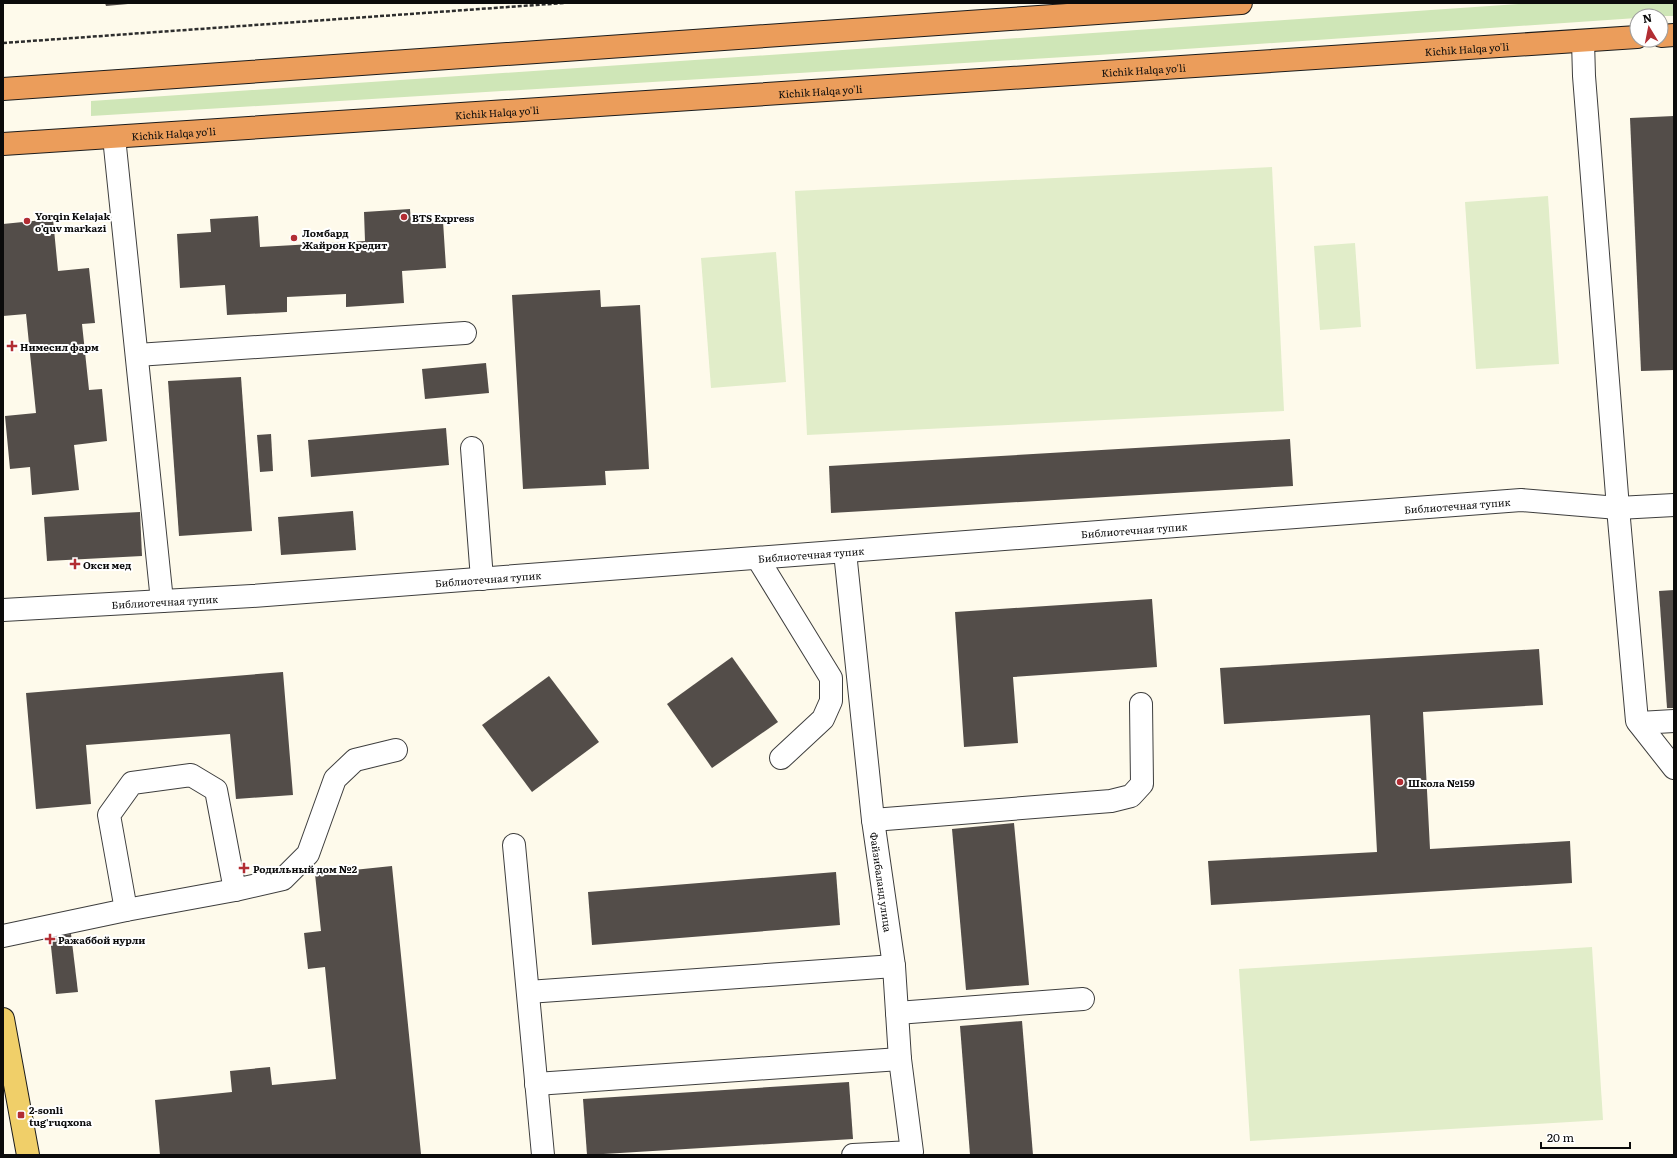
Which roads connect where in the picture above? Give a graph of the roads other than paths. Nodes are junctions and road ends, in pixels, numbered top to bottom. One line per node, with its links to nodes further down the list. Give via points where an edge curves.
1 (1241, 3): 4 (highway)
2 (1629, 38): 3 (highway, Kichik Halqa yo'li)
3 (1583, 41): 5 (highway, Kichik Halqa yo'li); 11 (street)
4 (3, 89)
5 (114, 137): 6 (highway, Kichik Halqa yo'li); 8 (street)
6 (3, 144)
7 (465, 333): 8 (street)
8 (137, 355): 15 (street)
9 (472, 448): 14 (street)
10 (1674, 505): 11 (street, Библиотечная тупик)
11 (1618, 508): 12 (street, Библиотечная тупик, via 1522,500); 19 (street)
12 (845, 552): 13 (street, Библиотечная тупик); 23 (street, Файзибаланд улица)
13 (758, 559): 14 (street, Библиотечная тупик); 21 (street, via 831,678 831,701 823,719)
14 (482, 579): 15 (street, Библиотечная тупик)
15 (162, 601): 16 (street, Библиотечная тупик)
16 (3, 610)
17 (1141, 704): 23 (street, via 1142,784 1131,796 1111,801)
18 (1674, 721): 19 (street)
19 (1639, 723): 22 (street)
20 (396, 750): 25 (street, via 355,760 335,780 308,854 283,879)
21 (781, 758)
22 (1674, 768)
23 (873, 820): 28 (street, Файзибаланд улица)
24 (514, 845): 29 (street)
25 (235, 890): 26 (street); 26 (street, via 216,790 192,775 132,783 109,815)
26 (126, 910): 27 (street)
27 (3, 936)
28 (894, 966): 29 (street); 31 (street, Файзибаланд улица)
29 (528, 992): 34 (street)
30 (1083, 999): 31 (street)
31 (897, 1013): 33 (street, Файзибаланд улица)
32 (3, 1019): 36 (main road)
33 (900, 1060): 34 (street); 35 (street, Файзибаланд улица)
34 (536, 1084): 37 (street)
35 (914, 1154): 38 (street, Файзибаланд улица)
36 (28, 1155)
37 (543, 1155)
38 (852, 1155)

